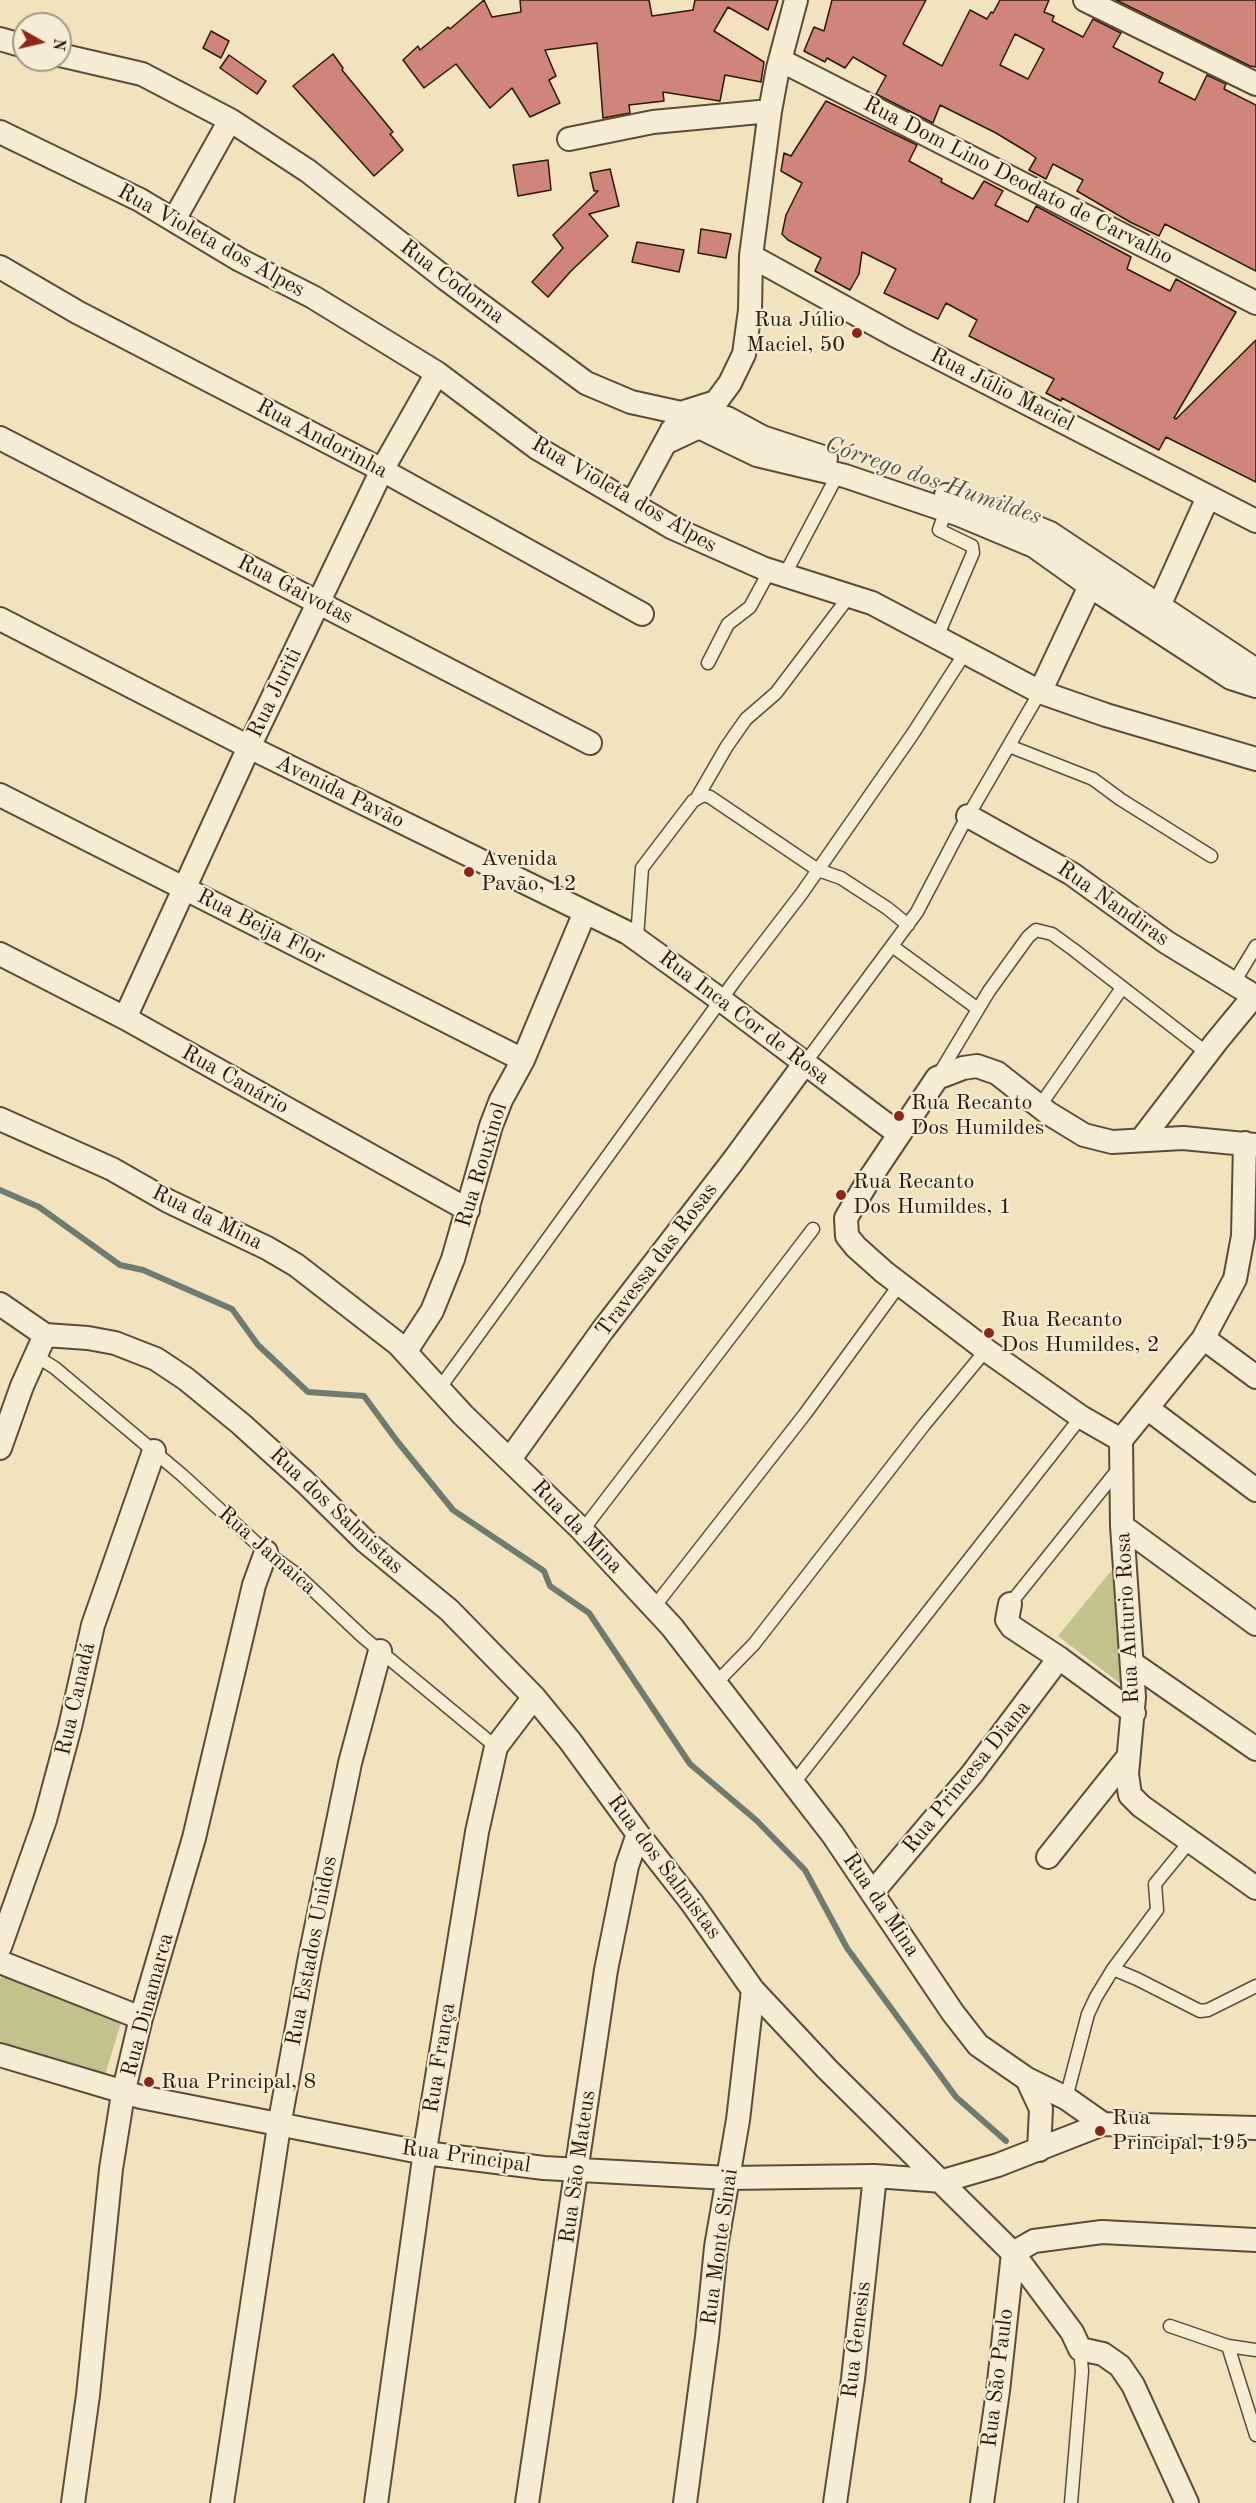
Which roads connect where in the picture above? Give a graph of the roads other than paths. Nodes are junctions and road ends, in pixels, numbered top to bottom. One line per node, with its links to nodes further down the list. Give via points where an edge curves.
1 (796, 0): 4 (street)
2 (1085, 0): 5 (street)
3 (72, 58): 7 (street, Rua Codorna, via 142,74)
4 (780, 60): 6 (street); 13 (street, Rua Dom Lino Deodato de Carvalho)
5 (1256, 84)
6 (770, 111): 9 (street, via 653,122); 11 (street)
7 (230, 120): 10 (street); 15 (street, Rua Codorna, via 308,171 586,383 631,402)
8 (0, 132): 10 (street, Rua Violeta dos Alpes)
9 (569, 139)
10 (174, 220): 14 (street, Rua Violeta dos Alpes, via 240,260 313,297)
11 (751, 256): 15 (street, via 744,354 716,402); 22 (street, Rua Júlio Maciel, via 898,337)
12 (0, 267): 20 (street, Rua Andorinha, via 77,312)
13 (1256, 303)
14 (437, 373): 20 (street, Rua Juriti); 23 (street, Rua Violeta dos Alpes, via 537,448)
15 (685, 412): 16 (street, Rua Codorna); 18 (street)
16 (722, 425): 18 (street, via 699,428); 19 (street)
17 (0, 438): 30 (street, Rua Gaivotas)
18 (664, 443): 23 (street)
19 (760, 446): 21 (street); 24 (street)
20 (382, 470): 30 (street, Rua Juriti); 32 (street, Rua Andorinha)
21 (838, 474): 24 (street); 26 (lane)
22 (1208, 496): 25 (street, Rua Júlio Maciel); 31 (street)
23 (632, 504): 26 (street, Rua Violeta dos Alpes, via 710,545)
24 (959, 507): 27 (street, via 1034,546); 29 (street, via 994,510 1050,533); 34 (lane, via 939,530 972,546 973,553)
25 (1256, 521)
26 (777, 573): 28 (street, Rua Violeta dos Alpes); 36 (lane, via 750,607 728,624)
27 (1090, 586): 29 (street); 39 (street)
28 (851, 594): 34 (street, Rua Violeta dos Alpes); 45 (lane, via 776,693 746,719 727,746)
29 (1129, 599): 31 (street); 38 (street, via 1231,678)
30 (319, 602): 40 (street, Rua Gaivotas); 42 (street, Rua Juriti)
31 (1159, 606): 37 (street)
32 (642, 614)
33 (0, 619): 42 (street, Avenida Pavão)
34 (937, 636): 35 (street, Rua Violeta dos Alpes)
35 (965, 652): 39 (street, Rua Violeta dos Alpes); 48 (lane)
36 (708, 663)
37 (1256, 670)
38 (1256, 686)
39 (1040, 692): 41 (lane); 43 (street, Rua Violeta dos Alpes, via 1106,716)
40 (590, 743)
41 (1009, 746): 46 (lane); 47 (lane, via 1093,779)
42 (249, 747): 49 (street, Rua Juriti); 50 (street, Avenida Pavão)
43 (1256, 759)
44 (0, 795): 49 (street, Rua Beija Flor)
45 (704, 796): 48 (lane); 52 (lane, via 642,868)
46 (968, 816): 51 (lane); 56 (street, Rua Nandiras, via 1072,874 1166,942)
47 (1211, 856)
48 (818, 870): 51 (lane, via 842,878); 59 (lane)
49 (183, 888): 61 (street, Rua Juriti); 63 (street, Rua Beija Flor)
50 (585, 912): 52 (street, Rua Inca Cor de Rosa); 63 (street, Rua Rouxinol)
51 (908, 925): 53 (lane)
52 (637, 938): 59 (street, Rua Inca Cor de Rosa)
53 (892, 946): 60 (lane); 64 (lane)
54 (1256, 946): 56 (lane)
55 (0, 954): 61 (street, Rua Canário)
56 (1233, 984): 58 (street, Rua Nandiras)
57 (1122, 988): 60 (lane, via 1052,934 1036,930); 62 (lane); 66 (lane)
58 (1255, 997): 62 (street)
59 (722, 1000): 64 (street, Rua Inca Cor de Rosa); 81 (lane)
60 (978, 1009): 65 (lane)
61 (125, 1018): 71 (street, Rua Canário)
62 (1207, 1053): 69 (street)
63 (523, 1059): 71 (street, Rua Rouxinol, via 491,1126)
64 (805, 1063): 68 (street, Rua Inca Cor de Rosa); 87 (street, Travessa das Rosas)
65 (937, 1078): 66 (street, via 963,1068 987,1068); 68 (street)
66 (1040, 1107): 69 (street, via 1084,1135 1112,1142)
67 (0, 1119): 78 (street, Rua da Mina, via 112,1169 168,1201 267,1248 305,1272)
68 (898, 1134): 73 (street, via 860,1193 845,1227 856,1247)
69 (1141, 1140): 70 (street, via 1183,1138)
70 (1251, 1144): 82 (street, via 1235,1279 1203,1339)
71 (468, 1210): 78 (street, Rua Rouxinol, via 432,1311)
72 (813, 1229): 91 (lane)
73 (900, 1284): 77 (street); 94 (lane, via 806,1414)
74 (0, 1304): 75 (street)
75 (45, 1335): 79 (street); 100 (street, Rua dos Salmistas, via 115,1343 156,1359 186,1379 241,1424 365,1541 448,1610)
76 (1210, 1343): 80 (street)
77 (986, 1350): 83 (street); 99 (lane, via 754,1644)
78 (406, 1351): 81 (street, Rua da Mina)
79 (36, 1356): 85 (street); 86 (lane, Rua Jamaica)
80 (1256, 1377)
81 (439, 1389): 87 (street, Rua da Mina)
82 (1147, 1408): 84 (street); 89 (street)
83 (1081, 1417): 84 (street); 105 (lane)
84 (1121, 1440): 88 (street, Rua Anturio Rosa)
85 (0, 1448)
86 (154, 1451): 92 (lane, Rua Jamaica); 111 (street, Rua Canadá, via 93,1625 45,1820)
87 (510, 1459): 91 (street, Rua da Mina)
88 (1121, 1466): 90 (street, Rua Anturio Rosa); 93 (lane)
89 (1256, 1490)
90 (1122, 1526): 95 (street); 98 (street, Rua Anturio Rosa)
91 (582, 1531): 94 (street, Rua da Mina)
92 (266, 1552): 96 (lane, Rua Jamaica, via 295,1573); 116 (street, Rua Dinamarca, via 254,1585 194,1838)
93 (1010, 1604): 97 (street, via 1007,1620 1012,1627)
94 (654, 1607): 99 (street, Rua da Mina)
95 (1256, 1624)
96 (380, 1651): 102 (lane, Rua Jamaica); 122 (street, Rua Estados Unidos, via 339,1812)
97 (1059, 1659): 101 (street); 110 (street, Rua Princesa Diana, via 958,1791)
98 (1132, 1664): 101 (street, Rua Anturio Rosa); 103 (street)
99 (717, 1682): 105 (street, Rua da Mina)
100 (534, 1697): 102 (street, Rua França); 106 (street, Rua dos Salmistas)
101 (1134, 1713): 104 (street, Rua Anturio Rosa)
102 (496, 1747): 125 (street, Rua França, via 471,1866)
103 (1256, 1749)
104 (1128, 1757): 107 (street, Rua Anturio Rosa, via 1130,1795); 108 (street)
105 (793, 1784): 110 (street, Rua da Mina)
106 (638, 1834): 115 (street, Rua dos Salmistas); 126 (street, Rua São Mateus, via 627,1866 606,1970)
107 (1191, 1840): 109 (street); 113 (lane, via 1155,1884 1157,1910)
108 (1048, 1857)
109 (1256, 1888)
110 (872, 1893): 118 (street, Rua da Mina, via 978,2045)
111 (0, 1947)
112 (0, 1962): 116 (street)
113 (1113, 1969): 114 (lane, via 1200,2012); 120 (lane, via 1088,2014)
114 (1256, 1986)
115 (753, 1990): 128 (street, Rua Monte Sinai); 129 (street, Rua dos Salmistas, via 827,2069)
116 (141, 2018): 119 (street, Rua Dinamarca)
117 (0, 2055): 119 (street, Rua Principal)
118 (1027, 2079): 120 (street, Rua da Mina); 124 (street, via 1041,2109)
119 (123, 2094): 122 (street, Rua Principal); 137 (street, Rua Dinamarca)
120 (1066, 2098): 121 (street, Rua da Mina)
121 (1099, 2125): 123 (street); 124 (street)
122 (279, 2126): 125 (street, Rua Principal); 138 (street, Rua Estados Unidos)
123 (1256, 2128)
124 (1039, 2150): 129 (street)
125 (425, 2153): 126 (street, Rua Principal); 139 (street, Rua França)
126 (578, 2169): 128 (street, Rua Principal); 140 (street, Rua São Mateus)
127 (875, 2176): 128 (street, Rua Principal); 129 (street, Rua Principal); 142 (street, Rua Genesis)
128 (728, 2178): 141 (street, Rua Monte Sinai)
129 (943, 2181): 131 (street, Rua dos Salmistas)
130 (1256, 2240): 131 (street, via 1102,2232 1034,2241)
131 (1013, 2253): 134 (street, Rua dos Salmistas, via 1072,2332); 143 (street, Rua São Paulo)
132 (1170, 2326): 133 (lane)
133 (1228, 2346): 135 (lane); 136 (lane)
134 (1080, 2349): 144 (lane, via 1082,2371); 145 (street, via 1103,2354 1120,2366 1133,2385)
135 (1256, 2350)
136 (1256, 2435)
137 (73, 2503)
138 (222, 2503)
139 (376, 2503)
140 (527, 2503)
141 (685, 2503)
142 (835, 2503)
143 (982, 2503)
144 (1071, 2503)
145 (1187, 2503)

